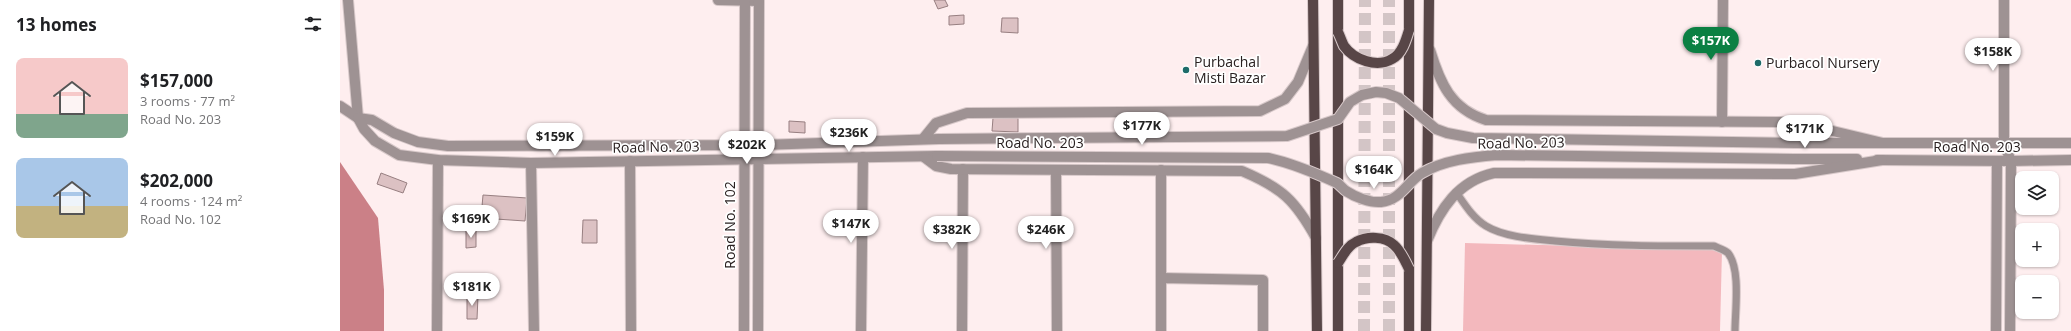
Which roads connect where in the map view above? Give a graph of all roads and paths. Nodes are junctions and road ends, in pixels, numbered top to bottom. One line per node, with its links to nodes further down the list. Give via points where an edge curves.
1 (348, 0): 17 (street)
2 (718, 0): 3 (street)
3 (745, 0): 4 (street); 26 (street, Road No. 102)
4 (758, 0): 27 (street, Road No. 102)
5 (1313, 0): 13 (main road)
6 (1338, 0): 12 (main road)
7 (1409, 0): 11 (main road)
8 (1429, 0): 14 (main road)
9 (1723, 0): 19 (street)
10 (2004, 0): 25 (street)
11 (1409, 30): 12 (main road, bridge, via 1399,53 1392,59 1380,63 1358,58 1351,53 1344,46); 16 (main road, bridge)
12 (1338, 32): 18 (main road, bridge)
13 (1313, 46): 21 (street, via 1298,82 1284,99 1260,112 967,113 936,123); 47 (main road)
14 (1428, 46): 19 (street, Road No. 203, via 1444,89 1468,114 1486,120); 48 (main road)
15 (340, 106): 17 (street)
16 (1409, 107): 18 (street, Road No. 203, bridge, via 1398,98 1376,92 1362,95 1350,102); 22 (street, Road No. 203, bridge, via 1436,129 1473,138); 44 (main road)
17 (358, 118): 26 (street, Road No. 203, via 372,120 394,133 418,142 448,146); 33 (street, Road No. 203, via 364,130 375,141 399,155)
18 (1338, 119): 21 (street, Road No. 203, bridge, via 1287,136 1265,138); 45 (main road)
19 (1722, 122): 20 (street, Road No. 203, via 1782,122)
20 (1816, 127): 22 (street); 24 (street, Road No. 203)
21 (923, 139): 27 (street, Road No. 203)
22 (1816, 143): 24 (street, Road No. 203); 32 (street)
23 (2071, 143): 25 (street, Road No. 203)
24 (1883, 144): 25 (street, Road No. 203)
25 (2004, 144): 37 (street); 38 (street)
26 (744, 145): 27 (street, Road No. 203); 30 (street, Road No. 102)
27 (759, 145): 31 (street, Road No. 102)
28 (924, 156): 29 (street, Road No. 203); 40 (street, via 936,166); 45 (street, Road No. 203, bridge, via 1268,158 1296,165)
29 (863, 158): 31 (street, Road No. 203); 57 (street)
30 (745, 159): 31 (street, Road No. 203); 36 (street, Road No. 203); 55 (street, Road No. 102)
31 (758, 159): 56 (street, Road No. 102)
32 (1816, 159): 34 (street, Road No. 203); 43 (street); 44 (street, Road No. 203, bridge, via 1496,155 1447,163 1423,172)
33 (438, 160): 39 (street, Road No. 203); 52 (street)
34 (1882, 160): 37 (street, Road No. 203); 43 (street, Road No. 203)
35 (2071, 160): 38 (street, Road No. 203)
36 (630, 161): 39 (street, Road No. 203); 54 (street)
37 (1997, 161): 38 (street, Road No. 203); 67 (street)
38 (2011, 161): 68 (street)
39 (531, 163): 53 (street)
40 (963, 169): 41 (street); 58 (street)
41 (1056, 170): 42 (street); 59 (street)
42 (1161, 170): 47 (street, via 1242,172 1264,181 1292,200); 51 (street)
43 (1816, 172): 46 (street, Road No. 203, via 1494,173 1480,176)
44 (1409, 183): 45 (street, Road No. 203, bridge, via 1401,194 1380,202 1359,198); 50 (main road, bridge)
45 (1338, 184): 49 (main road)
46 (1456, 192): 48 (street, Road No. 203, via 1435,222); 66 (lane, via 1472,214 1487,227 1511,235 1582,244 1714,246 1726,252 1733,261 1736,276)
47 (1316, 238): 62 (main road)
48 (1427, 242): 65 (main road)
49 (1338, 263): 50 (main road, bridge, via 1345,251 1356,242 1382,238 1394,244); 63 (main road)
50 (1409, 269): 64 (main road)
51 (1161, 278): 60 (street); 61 (street, via 1263,280)
52 (437, 331)
53 (534, 331)
54 (631, 331)
55 (744, 331)
56 (758, 331)
57 (862, 331)
58 (962, 331)
59 (1057, 331)
60 (1161, 331)
61 (1263, 331)
62 (1317, 331)
63 (1338, 331)
64 (1409, 331)
65 (1426, 331)
66 (1735, 331)
67 (1996, 331)
68 (2010, 331)

